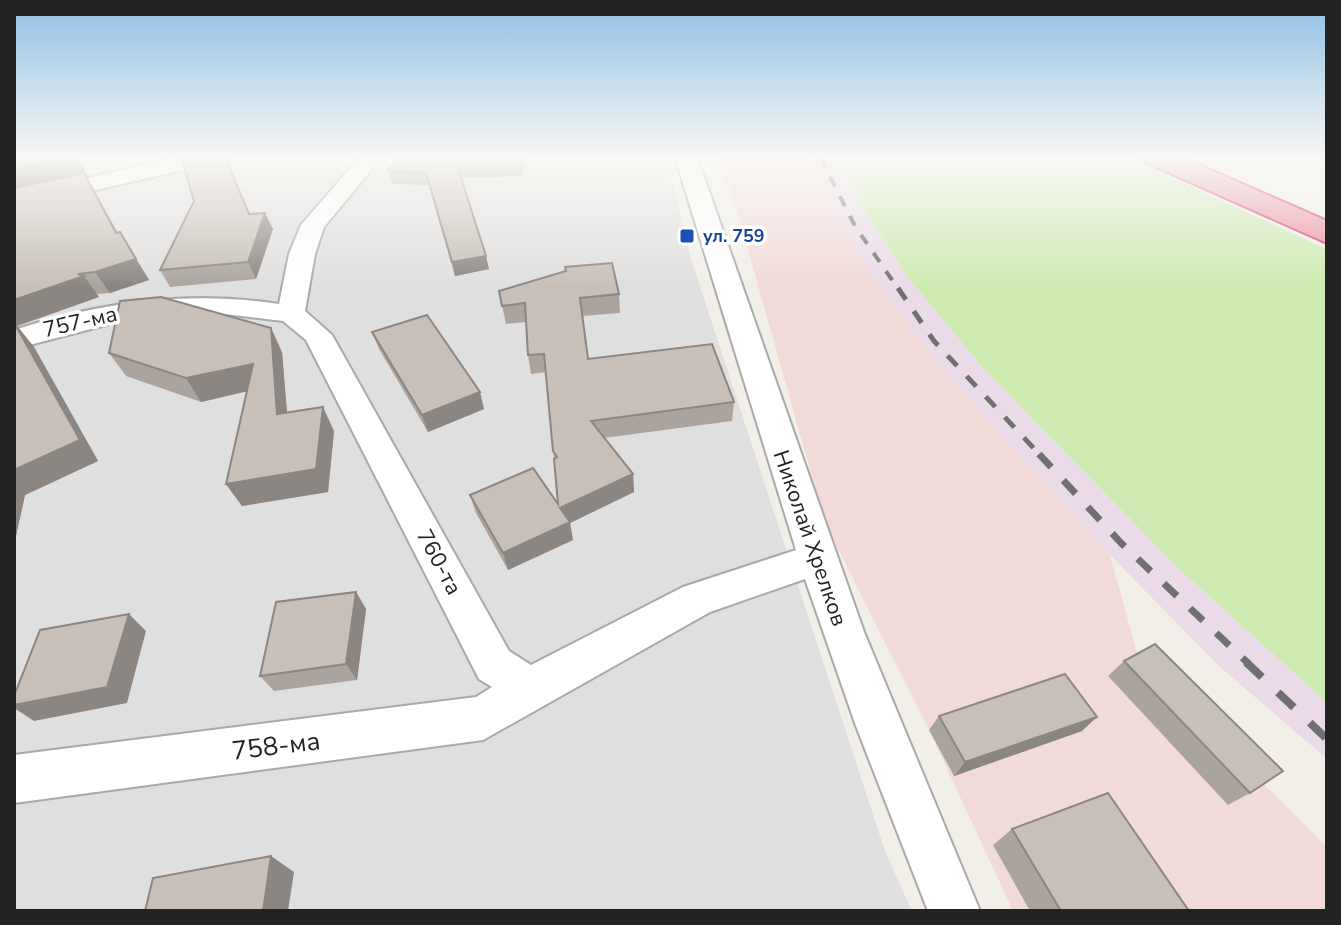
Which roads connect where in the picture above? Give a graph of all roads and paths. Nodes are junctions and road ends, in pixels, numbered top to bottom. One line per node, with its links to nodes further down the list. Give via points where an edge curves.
1 (335, 200): 5 (street, via 313,225)
2 (700, 200): 7 (street, Николай Хрелков)
3 (1254, 200): 4 (highway)
4 (1327, 233)
5 (291, 314): 6 (street, 757-ма, via 219,305 132,310); 8 (street, 760-та, via 318,335 494,665)
6 (14, 340)
7 (816, 559): 8 (street, via 697,599); 10 (street, Николай Хрелков, via 901,791)
8 (530, 688): 9 (street, 758-ма, via 483,718)
9 (14, 779)
10 (954, 911)

